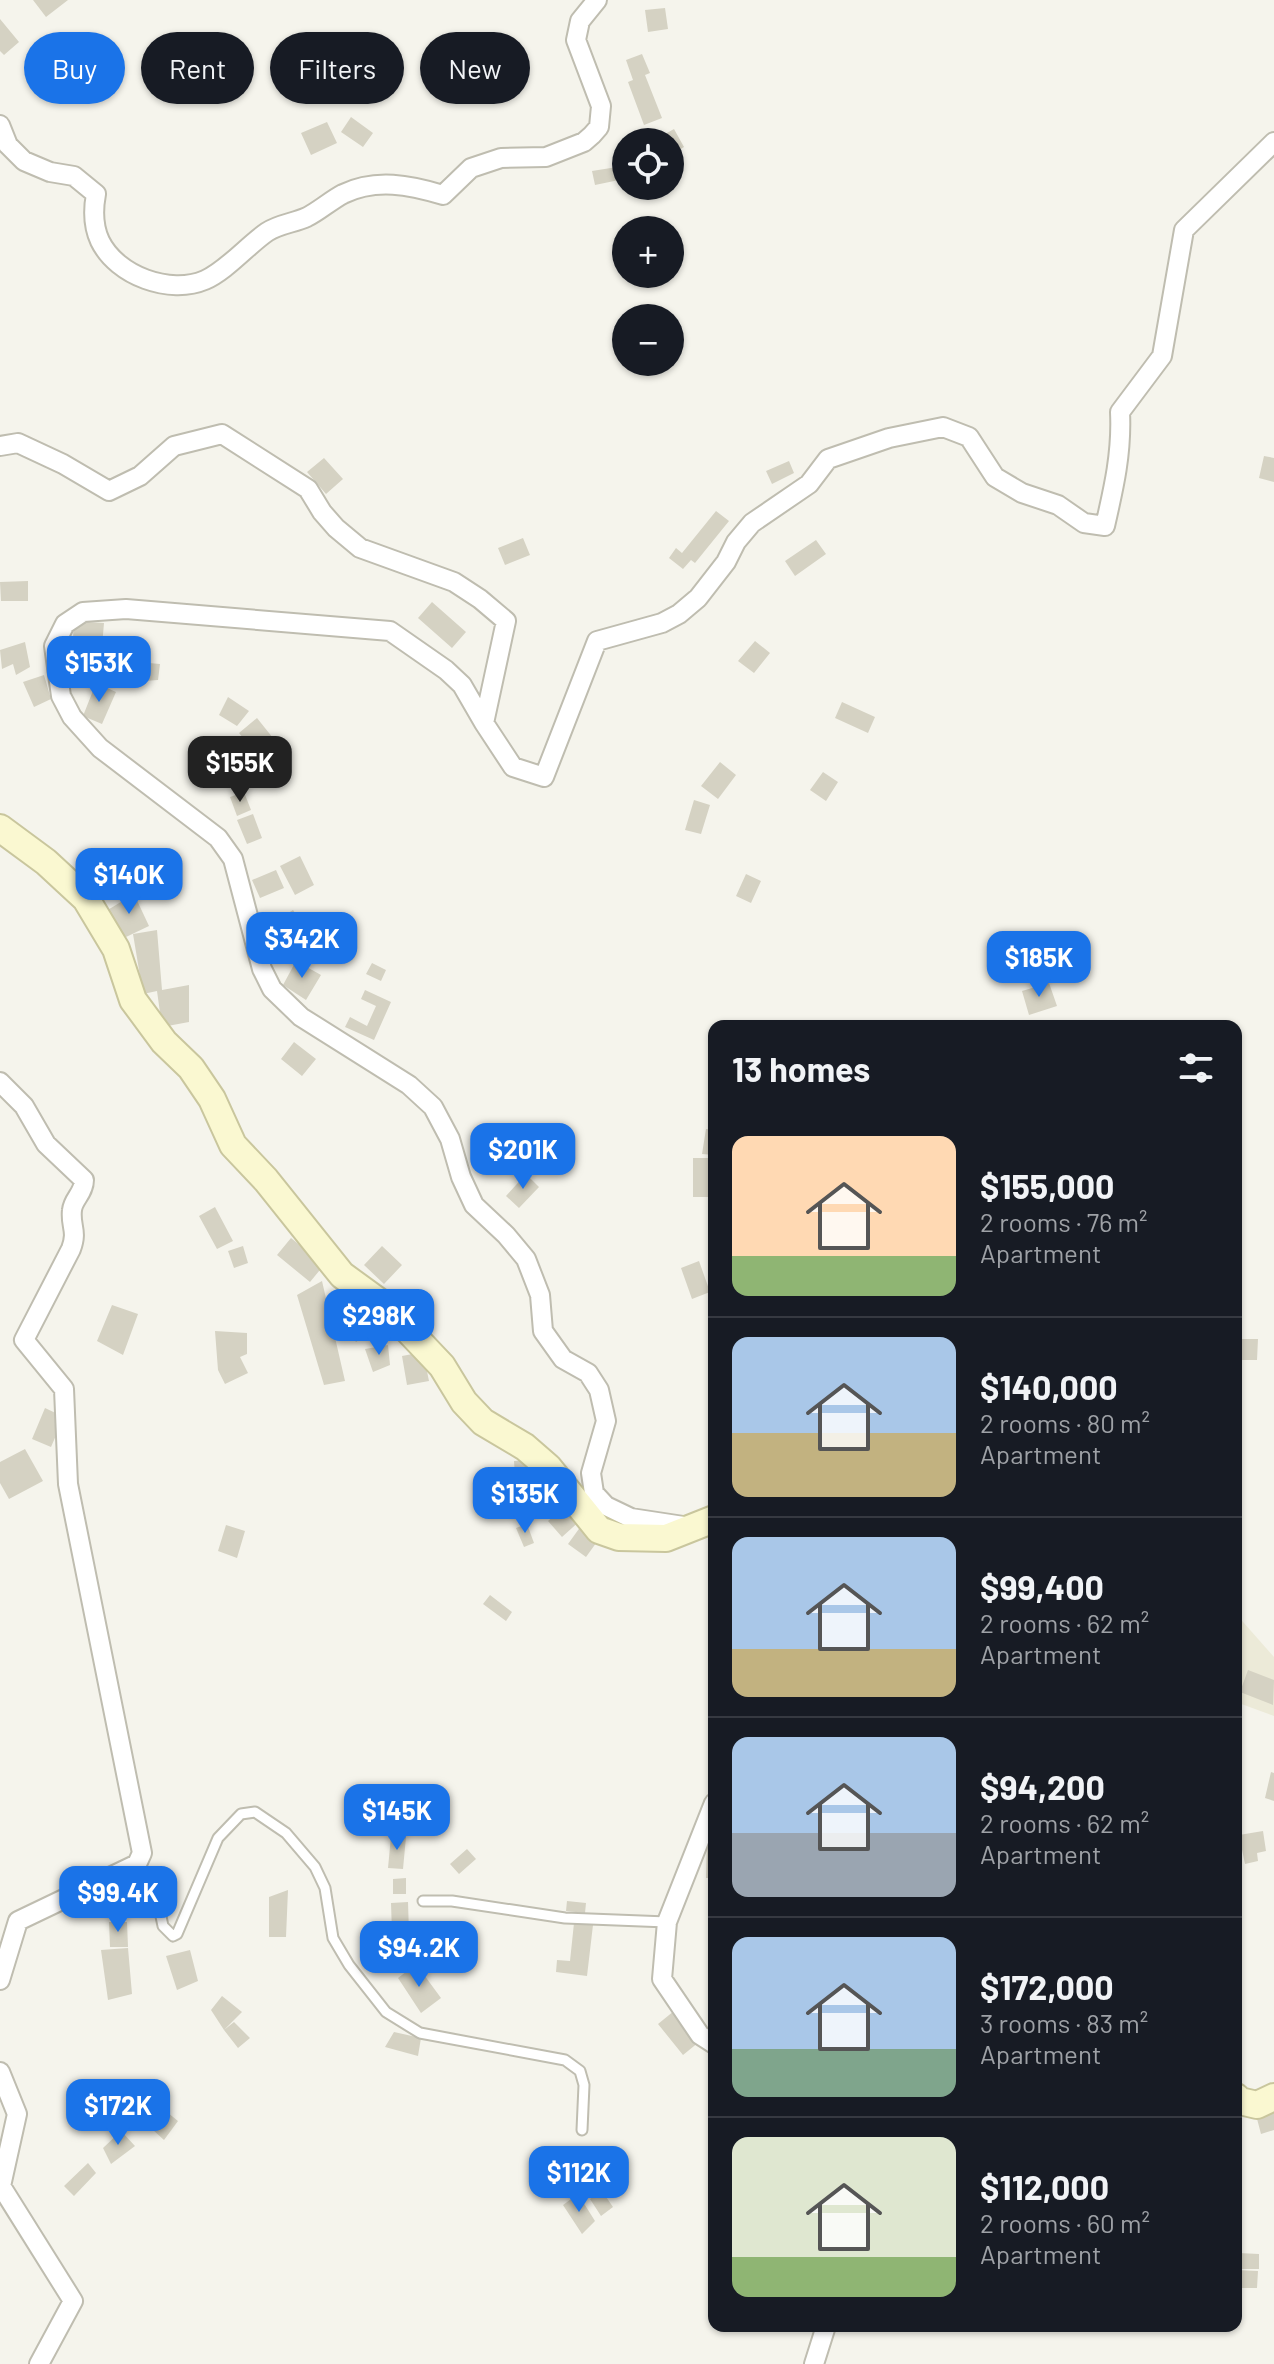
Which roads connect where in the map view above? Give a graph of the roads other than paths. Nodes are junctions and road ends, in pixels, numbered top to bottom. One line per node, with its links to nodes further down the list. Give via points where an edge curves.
1 (597, 0): 2 (street, via 580,21 576,40 601,106 599,127 584,142 546,157 501,158 471,168 443,195 410,185 374,184 345,193 307,217 270,229 207,280 181,287 161,285 115,260 100,242 93,214 96,194 74,176 24,161 8,145)
2 (0, 125)
3 (1274, 142): 5 (street, via 1184,230 1162,356 1120,412 1118,470 1105,526 1084,523 1058,505 995,477 969,437 943,427 889,438 828,459 809,484 752,523 698,598 679,614 597,641 544,777 513,767)
4 (0, 446): 5 (street, via 18,443 109,491 140,476 174,446 222,434 308,489 336,528 360,548 454,582 506,621)
5 (484, 723): 8 (street, via 462,685 390,631 126,609 83,612 65,624 54,646 61,696 72,717 100,748 218,838 233,859 272,989 301,1017 409,1085 433,1107 474,1205 526,1259 540,1295 543,1331 563,1359 588,1373 599,1390 606,1421 591,1473 594,1493 606,1506 631,1518)
6 (0, 828): 8 (main road, via 86,899 116,949 133,1000 191,1068 233,1145 342,1275 386,1307 442,1366 483,1422 548,1467 599,1530 619,1537 666,1538)
7 (0, 1082): 10 (street, via 24,1106 46,1144 84,1180 72,1206 76,1235 71,1249 24,1340 64,1389 68,1484 142,1853)
8 (704, 1523)
9 (708, 1818): 12 (street)
10 (137, 1864): 13 (street, via 18,1921); 18 (lane, via 158,1902 163,1926 173,1936 224,1830 241,1814 262,1815 315,1867 325,1888 333,1938 386,2012 420,2033 565,2060 580,2071 584,2085)
11 (423, 1901): 12 (lane, via 565,1918)
12 (667, 1922): 14 (street, via 662,1979)
13 (0, 1980)
14 (708, 2040)
15 (0, 2072): 20 (street, via 17,2114 1,2186 73,2301)
16 (1274, 2097): 17 (main road, via 1257,2105)
17 (1242, 2101)
18 (582, 2130)
19 (824, 2332): 21 (street)
20 (39, 2364)
21 (814, 2364)

